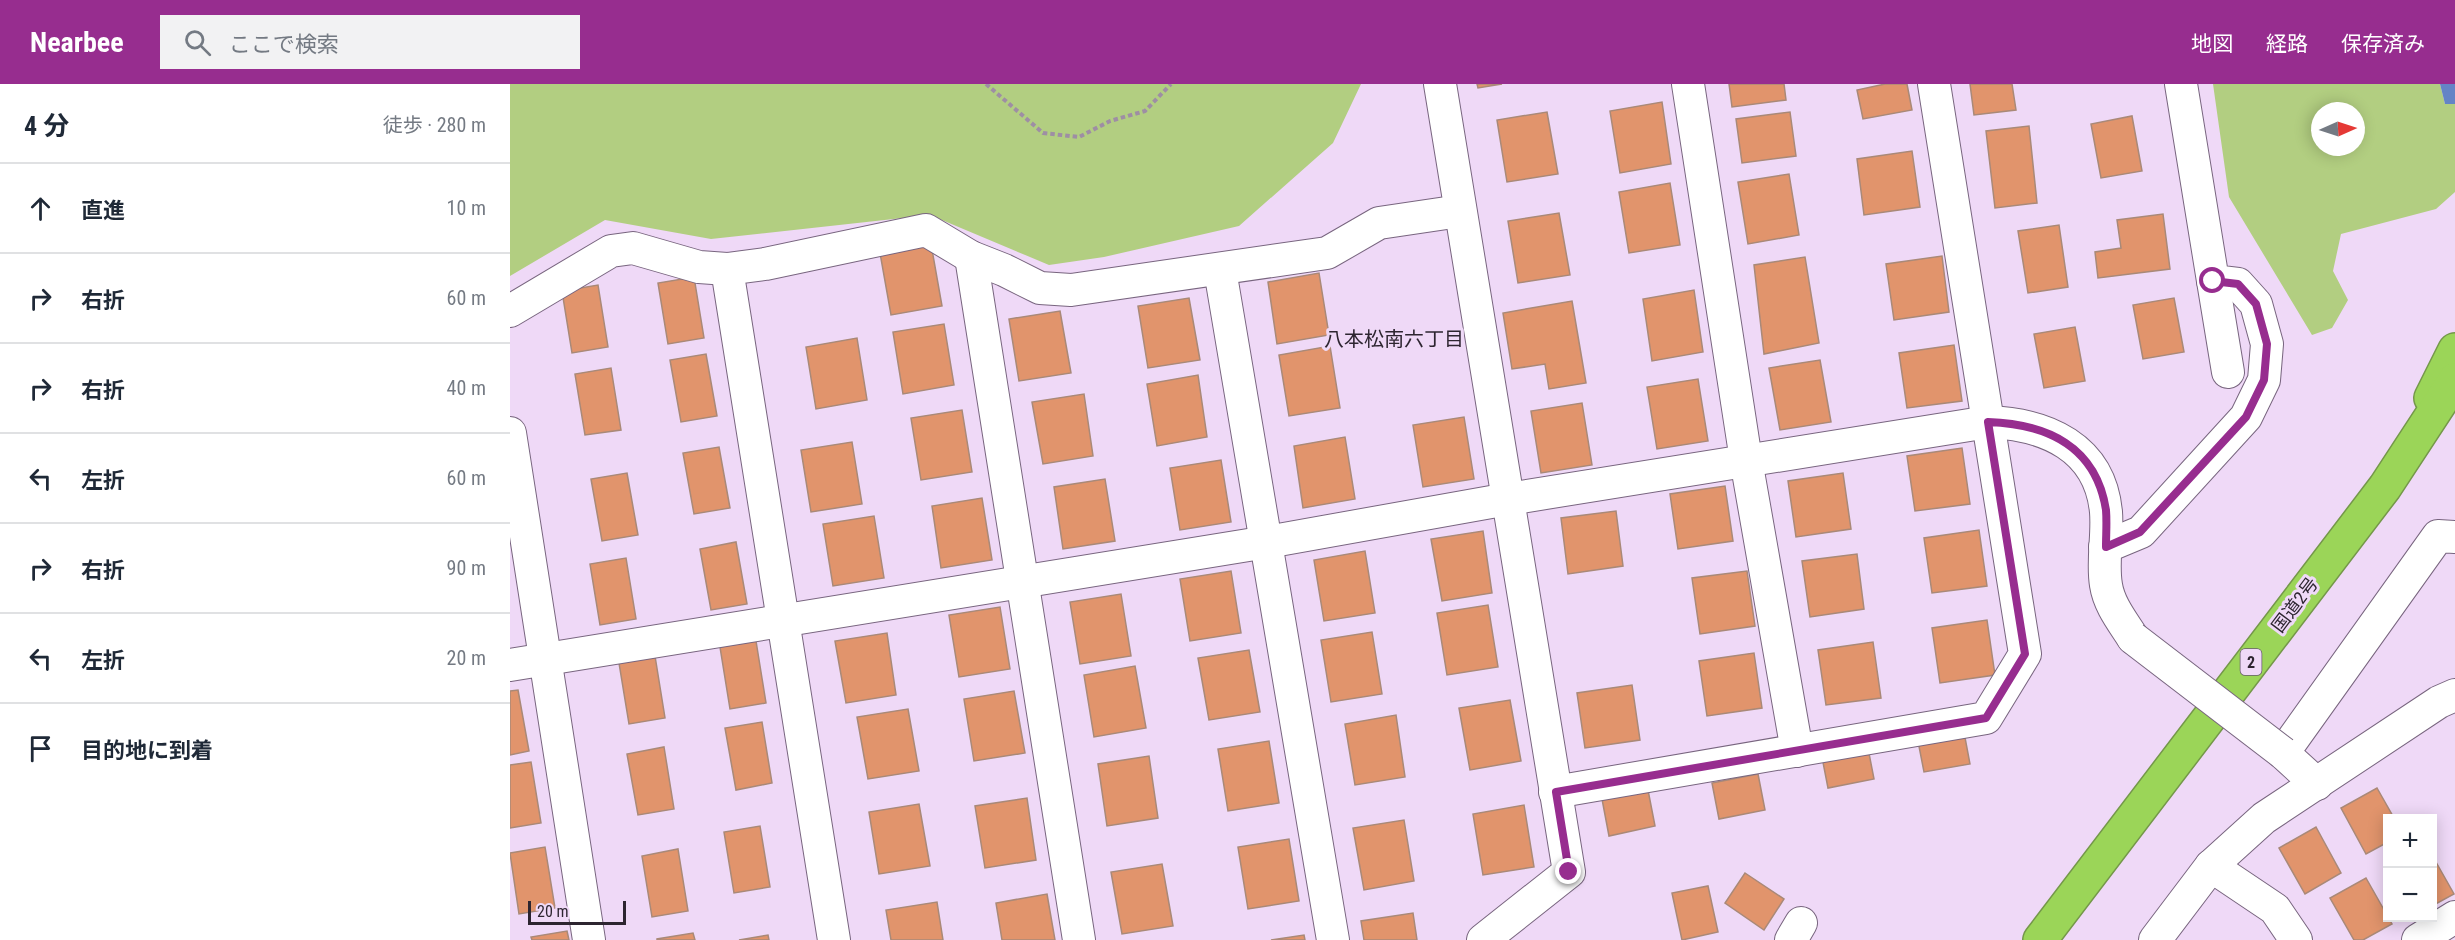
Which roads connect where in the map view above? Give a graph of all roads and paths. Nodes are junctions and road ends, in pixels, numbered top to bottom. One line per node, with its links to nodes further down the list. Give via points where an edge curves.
1 (986, 84): 2 (path, via 1043,133 1079,137 1110,121 1145,111)
2 (1171, 84)
3 (1440, 84): 7 (street)
4 (1688, 84): 19 (street)
5 (1934, 84): 17 (street)
6 (2181, 84): 11 (street)
7 (1460, 211): 10 (street, via 1378,223 1327,253); 21 (street)
8 (971, 257): 9 (street, via 926,230); 10 (street, via 1040,288 1071,290); 25 (street)
9 (728, 269): 12 (street, via 699,267 633,248 611,251); 26 (street)
10 (1220, 270): 23 (street)
11 (2213, 281): 14 (street); 24 (street, via 2238,284 2256,304 2267,344 2264,380 2246,417 2140,532)
12 (510, 311)
13 (2455, 350): 20 (highway)
14 (2228, 372)
15 (2455, 380): 20 (highway, 国道2号 / 2)
16 (2455, 395): 20 (highway)
17 (1988, 422): 19 (street); 24 (street, via 2042,429 2071,445 2096,474 2106,510); 30 (street, via 2025,654 1986,718)
18 (510, 433): 27 (street)
19 (1746, 460): 21 (street); 30 (street)
20 (2385, 487): 41 (highway, 国道2号 / 2)
21 (1508, 499): 23 (street); 33 (street)
22 (2455, 537): 31 (street, via 2438,536)
23 (1267, 542): 25 (street); 39 (street)
24 (2106, 547): 31 (street, bridge, via 2106,586 2115,610 2133,638)
25 (1023, 581): 26 (street); 38 (street)
26 (785, 620): 27 (street); 37 (street)
27 (546, 660): 28 (street); 36 (street)
28 (510, 665)
29 (2455, 695): 32 (street)
30 (1797, 751): 33 (street)
31 (2283, 753): 32 (street)
32 (2316, 784): 34 (street, via 2264,818)
33 (1556, 792): 40 (street, via 1569,872)
34 (2211, 866): 42 (street); 43 (street, via 2275,909)
35 (2455, 917): 44 (street)
36 (589, 940)
37 (834, 940)
38 (1079, 940)
39 (1333, 940)
40 (1483, 940)
41 (2040, 940)
42 (2155, 940)
43 (2296, 940)
44 (2418, 940)

